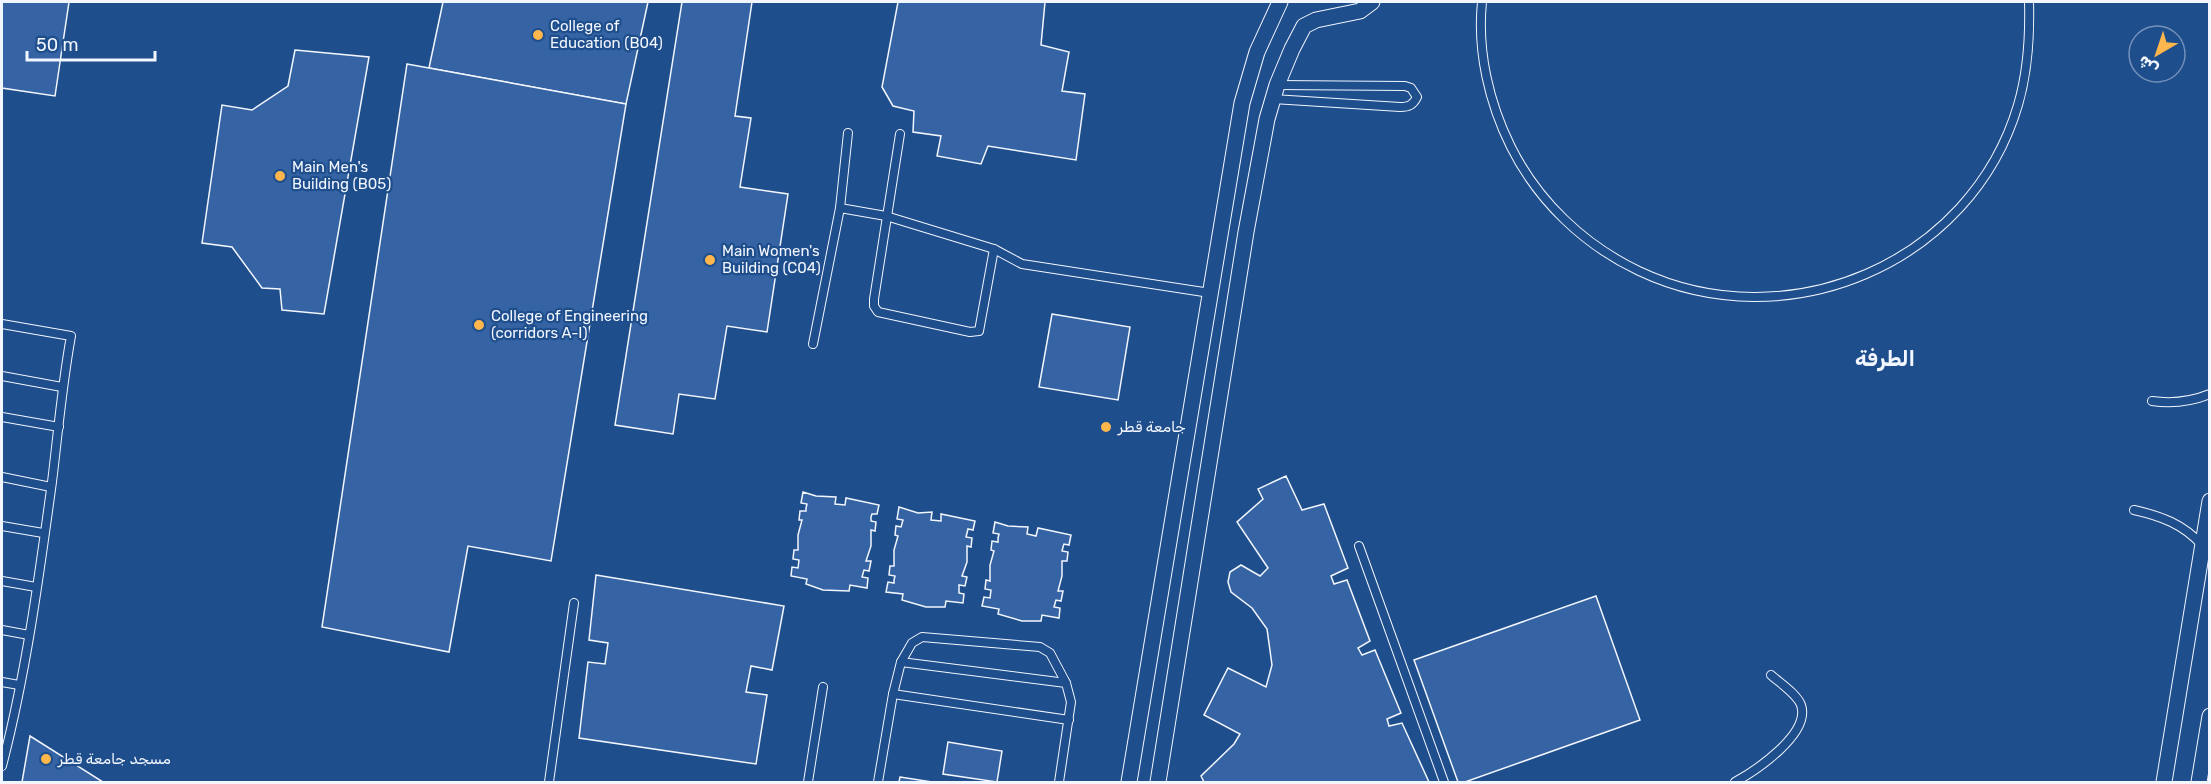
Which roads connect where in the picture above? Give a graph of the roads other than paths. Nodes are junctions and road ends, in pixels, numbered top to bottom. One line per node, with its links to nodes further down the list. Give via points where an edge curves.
1 (1280, 2): 10 (street, via 1257,52 1242,103)
2 (1372, 2): 5 (street, via 1360,11 1304,26)
3 (1482, 2): 4 (lane, via 1483,59 1495,110 1516,157 1552,206 1604,252 1650,276 1700,292 1754,298 1807,293 1858,278 1906,253 1948,220 1992,164 2008,132 2028,54)
4 (2029, 2)
5 (1275, 92): 5 (lane, via 1400,107 1408,107 1417,97 1405,86); 11 (street)
6 (848, 133): 8 (lane)
7 (900, 134): 9 (lane)
8 (840, 208): 9 (lane); 15 (lane)
9 (886, 216): 12 (lane); 12 (lane, via 874,299 878,312 979,331)
10 (1220, 227): 11 (street); 13 (street)
11 (1246, 232): 51 (street)
12 (994, 249): 13 (lane, via 1022,264)
13 (1210, 293): 50 (street)
14 (2, 324): 17 (lane, via 71,336)
15 (813, 344)
16 (2, 376): 17 (lane)
17 (62, 387): 21 (lane)
18 (2210, 394): 19 (lane, via 2186,402)
19 (2152, 401)
20 (2, 417): 21 (lane)
21 (59, 427): 23 (lane)
22 (2, 477): 23 (lane)
23 (51, 487): 27 (lane)
24 (2210, 501): 28 (street)
25 (2134, 510): 28 (lane, via 2176,523)
26 (2, 526): 27 (lane)
27 (43, 533): 31 (lane)
28 (2202, 545): 54 (street)
29 (1359, 546): 52 (lane)
30 (2, 580): 31 (lane)
31 (36, 587): 34 (lane)
32 (574, 603): 46 (lane)
33 (2, 630): 34 (lane)
34 (28, 635): 39 (lane)
35 (901, 662): 38 (lane); 38 (lane, via 912,643 922,637 1040,647 1050,653); 41 (lane)
36 (1771, 675): 53 (lane, via 1794,695 1801,705 1801,717 1793,736 1780,750)
37 (2, 682): 39 (lane)
38 (1066, 683): 43 (lane, via 1071,702)
39 (19, 685): 44 (lane)
40 (823, 687): 47 (lane)
41 (893, 694): 43 (lane); 48 (lane)
42 (2210, 716): 55 (street)
43 (1069, 720): 49 (lane)
44 (5, 737): 45 (lane)
45 (2, 766)
46 (549, 783)
47 (808, 783)
48 (878, 783)
49 (1059, 783)
50 (1130, 783)
51 (1158, 783)
52 (1444, 783)
53 (1735, 783)
54 (2164, 783)
55 (2199, 783)

